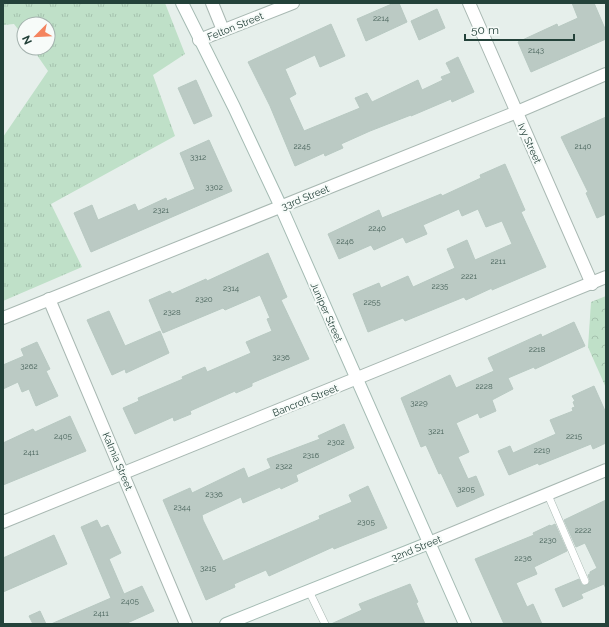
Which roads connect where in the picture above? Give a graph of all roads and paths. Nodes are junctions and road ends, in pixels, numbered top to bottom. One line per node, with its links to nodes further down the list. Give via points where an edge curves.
1 (182, 3): 6 (street, Juniper Street)
2 (212, 3): 5 (street)
3 (293, 3): 5 (street, Felton Street)
4 (469, 3): 8 (street, Ivy Street)
5 (223, 30): 6 (street, Felton Street)
6 (199, 40): 9 (street, Juniper Street)
7 (606, 74): 8 (street, 33rd Street)
8 (517, 112): 9 (street, 33rd Street); 11 (street, Ivy Street)
9 (281, 207): 12 (street, 33rd Street); 14 (street, Juniper Street)
10 (606, 277): 11 (street, Bancroft Street)
11 (592, 284): 14 (street, Bancroft Street)
12 (49, 298): 13 (street, 33rd Street); 16 (street, Kalmia Street)
13 (3, 318)
14 (357, 379): 16 (street, Bancroft Street); 19 (street, Juniper Street)
15 (606, 470): 17 (street, 32nd Street)
16 (123, 473): 18 (street, Bancroft Street); 22 (street, Kalmia Street)
17 (548, 495): 19 (street, 32nd Street); 20 (lane)
18 (3, 522)
19 (429, 543): 21 (street, 32nd Street); 25 (street, Juniper Street)
20 (584, 581)
21 (309, 591): 23 (street, 32nd Street); 24 (lane)
22 (186, 624)
23 (226, 624)
24 (325, 624)
25 (465, 624)

